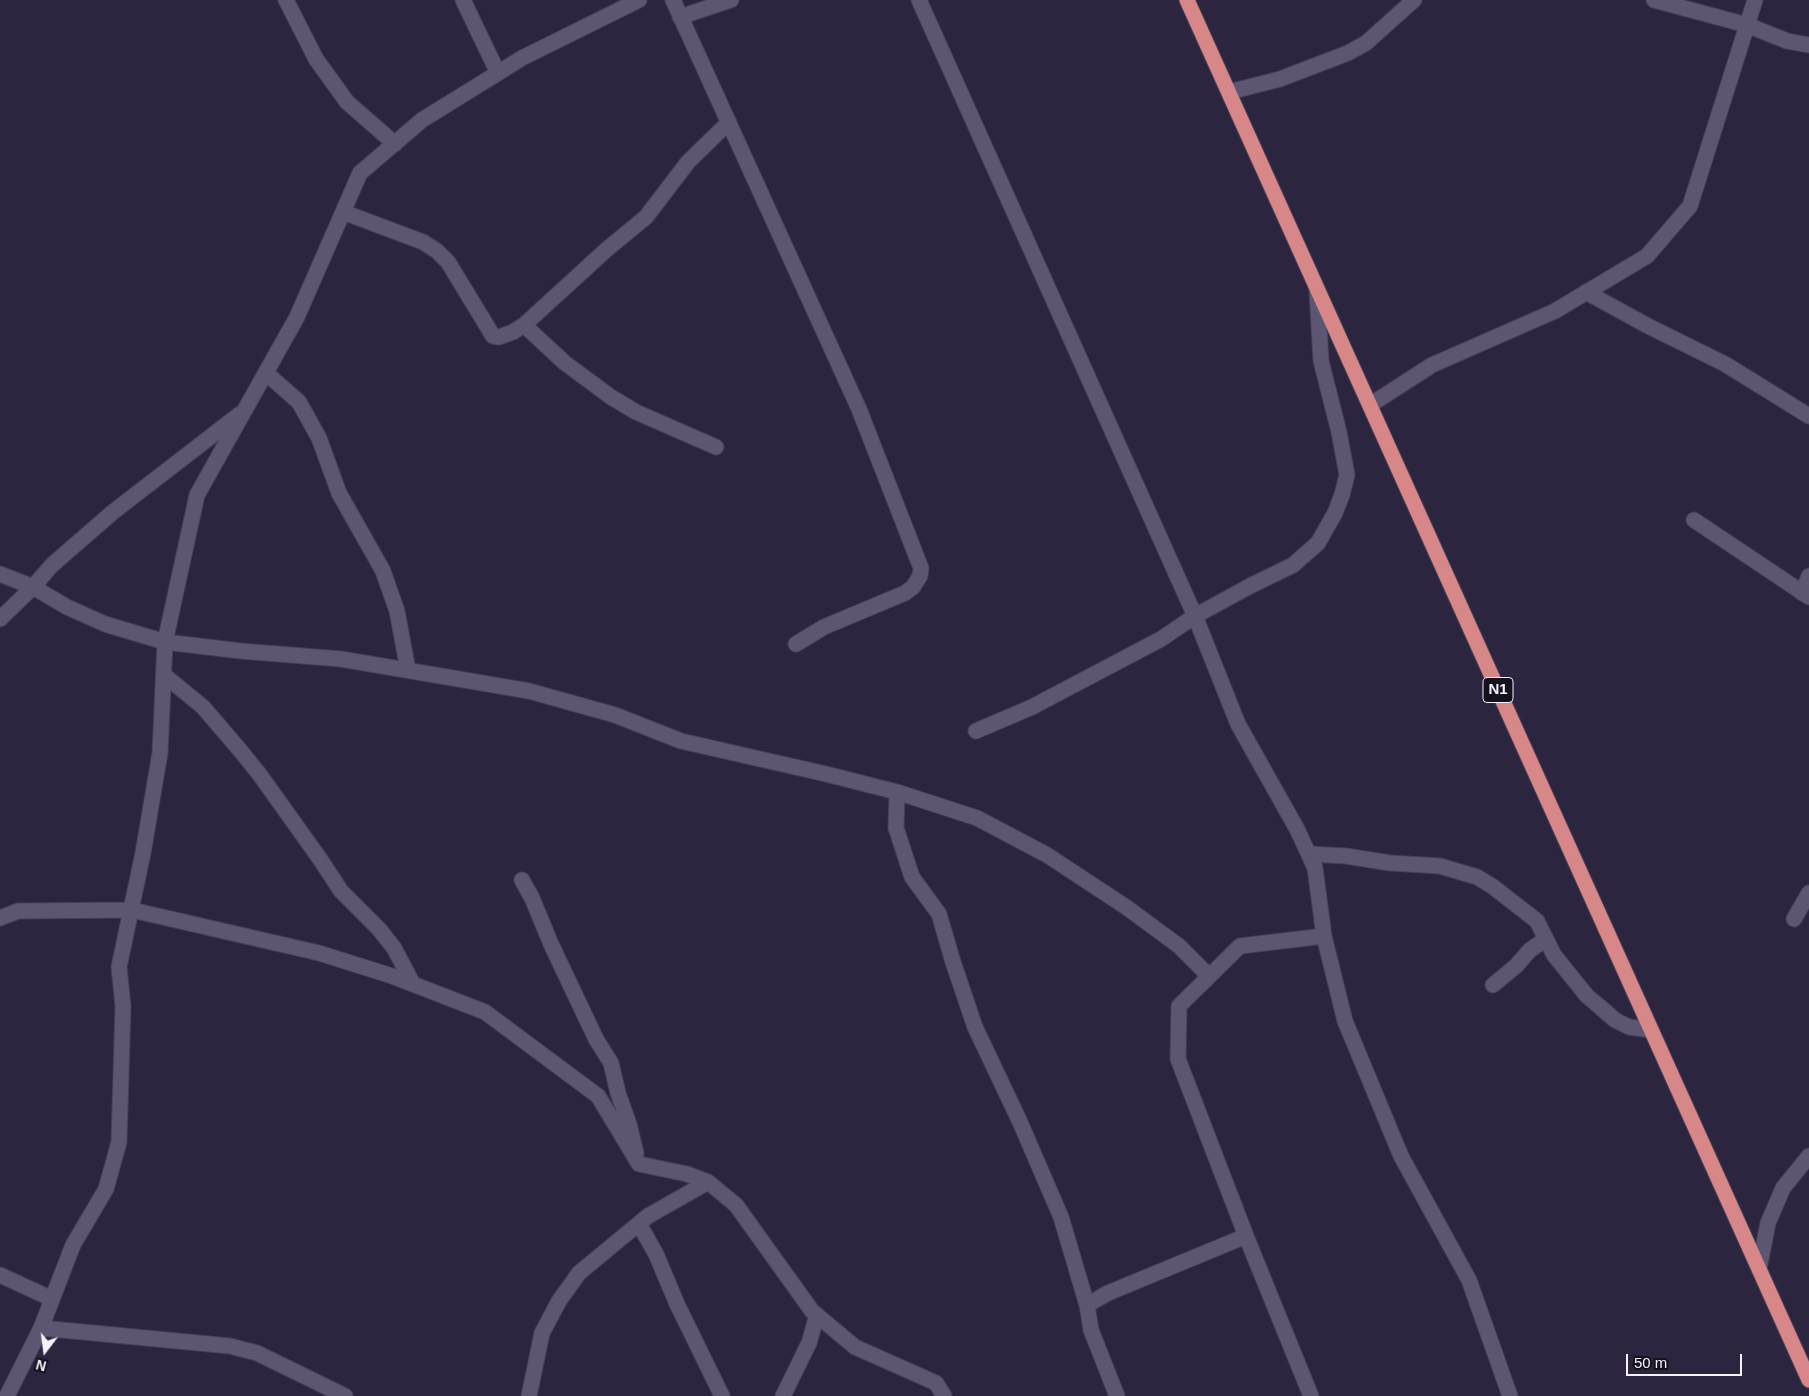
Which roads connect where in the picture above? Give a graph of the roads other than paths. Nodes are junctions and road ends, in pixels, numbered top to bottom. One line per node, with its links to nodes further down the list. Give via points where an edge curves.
1 (286, 0): 17 (street, via 316,59 347,102)
2 (463, 0): 14 (street)
3 (639, 0): 14 (street)
4 (673, 0): 11 (street)
5 (731, 0): 11 (street)
6 (919, 0): 32 (street)
7 (1187, 0): 15 (highway, N1)
8 (1414, 0): 15 (street, via 1366,43 1348,53 1280,78)
9 (1654, 0): 12 (street)
10 (1755, 0): 12 (street)
11 (680, 17): 16 (street)
12 (1747, 25): 13 (street, via 1787,42); 20 (street, via 1690,206 1647,256)
13 (1809, 46)
14 (498, 73): 17 (street, via 422,120)
15 (1229, 92): 19 (highway, N1)
16 (729, 122): 21 (street, via 688,162 646,217); 35 (street, via 859,410 921,568 917,582 905,593 824,627)
17 (395, 144): 18 (street, via 360,173)
18 (343, 212): 21 (street, via 423,242 437,251 448,262 493,336 499,337); 22 (street, via 297,317)
19 (1317, 289): 23 (highway, N1); 32 (street, via 1321,361 1347,474 1342,495 1318,543 1293,565)
20 (1586, 292): 23 (street, via 1555,311 1432,365); 25 (street, via 1725,364)
21 (524, 325): 26 (street, via 565,363 611,396 644,416)
22 (266, 373): 24 (street); 36 (street, via 299,402 319,438 339,493 383,571 396,611)
23 (1370, 405): 51 (highway, N1)
24 (245, 410): 30 (street, via 113,512 52,564); 34 (street, via 198,495)
25 (1809, 416)
26 (716, 447)
27 (1694, 520): 31 (street)
28 (0, 574): 30 (street)
29 (1809, 576): 31 (street)
30 (34, 587): 33 (street); 34 (street, via 105,624)
31 (1805, 595)
32 (1195, 616): 38 (street, via 1161,639 1032,707); 40 (street, via 1238,724)
33 (0, 619)
34 (165, 642): 36 (street, via 341,659); 37 (street)
35 (796, 644)
36 (408, 670): 39 (street, via 529,691 615,715 681,741)
37 (164, 675): 43 (street, via 160,753); 49 (street, via 203,707 260,775 340,891 394,948)
38 (976, 731)
39 (897, 792): 48 (street, via 977,818 1047,855 1171,940); 60 (street, via 896,828 912,877 939,914 975,1027 1061,1217)
40 (1309, 854): 46 (street, via 1315,868); 47 (street, via 1457,870 1476,877 1505,895 1537,921)
41 (522, 880): 53 (street, via 596,1039 611,1063)
42 (1809, 893): 45 (street)
43 (132, 910): 44 (street, via 18,911); 49 (street, via 319,953); 59 (street, via 119,967 123,1006 119,1142 106,1189 73,1245)
44 (0, 918)
45 (1794, 919)
46 (1324, 936): 48 (street, via 1240,946); 74 (street, via 1345,1021 1401,1156 1469,1280)
47 (1546, 939): 50 (street); 51 (street, via 1576,983 1615,1020 1629,1027)
48 (1209, 976): 56 (street, via 1179,1006 1178,1059)
49 (413, 984): 53 (street, via 485,1012 598,1096)
50 (1493, 985)
51 (1651, 1030): 57 (highway, N1)
52 (1809, 1156): 57 (street, via 1783,1188 1768,1223)
53 (639, 1164): 54 (street)
54 (708, 1182): 55 (street); 61 (street, via 736,1205)
55 (639, 1224): 68 (street, via 579,1273 559,1301 542,1332); 69 (street)
56 (1246, 1236): 60 (street, via 1108,1293); 73 (street)
57 (1759, 1269): 64 (highway, N1)
58 (0, 1275): 59 (street)
59 (52, 1299): 62 (street)
60 (1087, 1305): 72 (street, via 1092,1330)
61 (818, 1315): 70 (street, via 809,1343); 71 (street, via 855,1348 936,1382)
62 (41, 1328): 63 (street); 67 (street, via 230,1346 257,1353)
63 (15, 1380): 65 (street); 66 (street)
64 (1809, 1380)
65 (0, 1383)
66 (7, 1396)
67 (345, 1396)
68 (529, 1396)
69 (722, 1396)
70 (783, 1396)
71 (944, 1396)
72 (1117, 1396)
73 (1311, 1396)
74 (1510, 1396)

